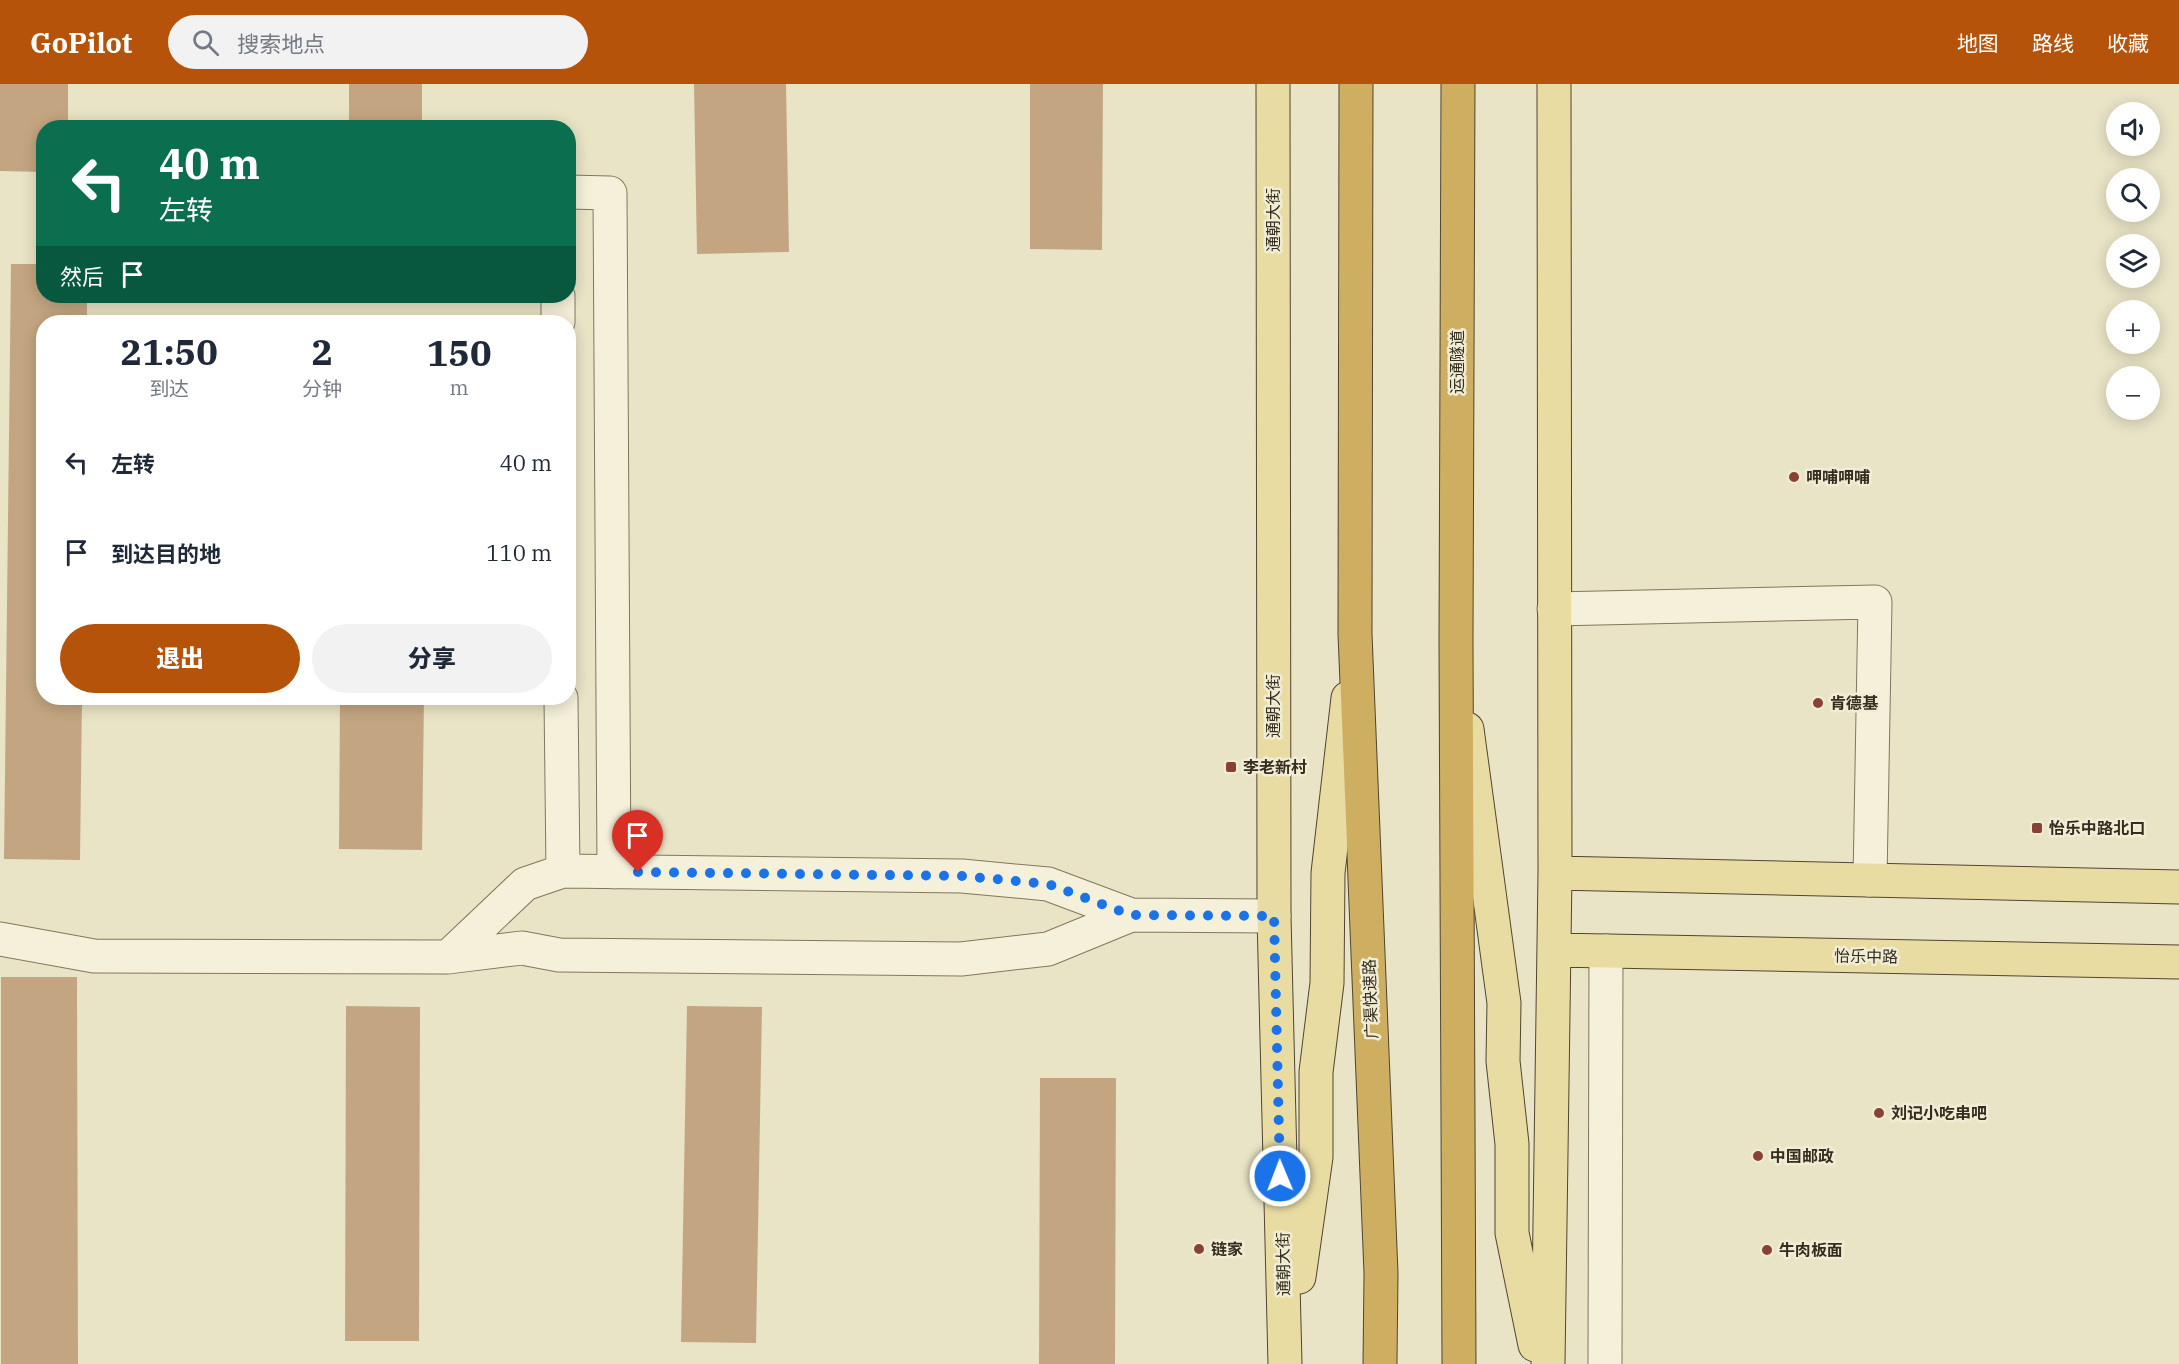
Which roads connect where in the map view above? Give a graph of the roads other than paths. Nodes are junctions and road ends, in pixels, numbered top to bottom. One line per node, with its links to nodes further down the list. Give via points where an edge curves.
1 (1273, 84): 16 (main road, 通朝大街)
2 (1356, 84): 7 (highway)
3 (1458, 84): 8 (highway, 运通隧道)
4 (1554, 84): 6 (main road)
5 (576, 192): 11 (street, via 610,193)
6 (1554, 609): 12 (main road); 13 (street, via 1875,602)
7 (1355, 634): 22 (main road, via 1329,873 1327,983 1316,1072 1316,1157); 23 (highway, 广渠快速路, via 1381,1273)
8 (1456, 641): 24 (highway); 25 (main road, via 1504,1003 1503,1061 1512,1144 1512,1233)
9 (561, 705): 10 (street)
10 (563, 871): 11 (street); 20 (street, via 525,884)
11 (614, 872): 15 (street, via 962,876 1048,884)
12 (1555, 873): 13 (main road); 18 (main road)
13 (1870, 880): 14 (main road)
14 (2179, 887)
15 (1131, 915): 16 (street); 20 (street, via 1048,949 961,959 559,955 522,948)
16 (1274, 916): 22 (main road, 通朝大街)
17 (0, 939): 20 (street, via 94,956)
18 (1554, 950): 19 (main road, 怡乐中路); 26 (main road)
19 (1606, 951): 21 (main road, 怡乐中路); 27 (street)
20 (448, 957)
21 (2179, 962)
22 (1286, 1364)
23 (1380, 1364)
24 (1459, 1364)
25 (1539, 1364)
26 (1548, 1364)
27 (1605, 1364)

